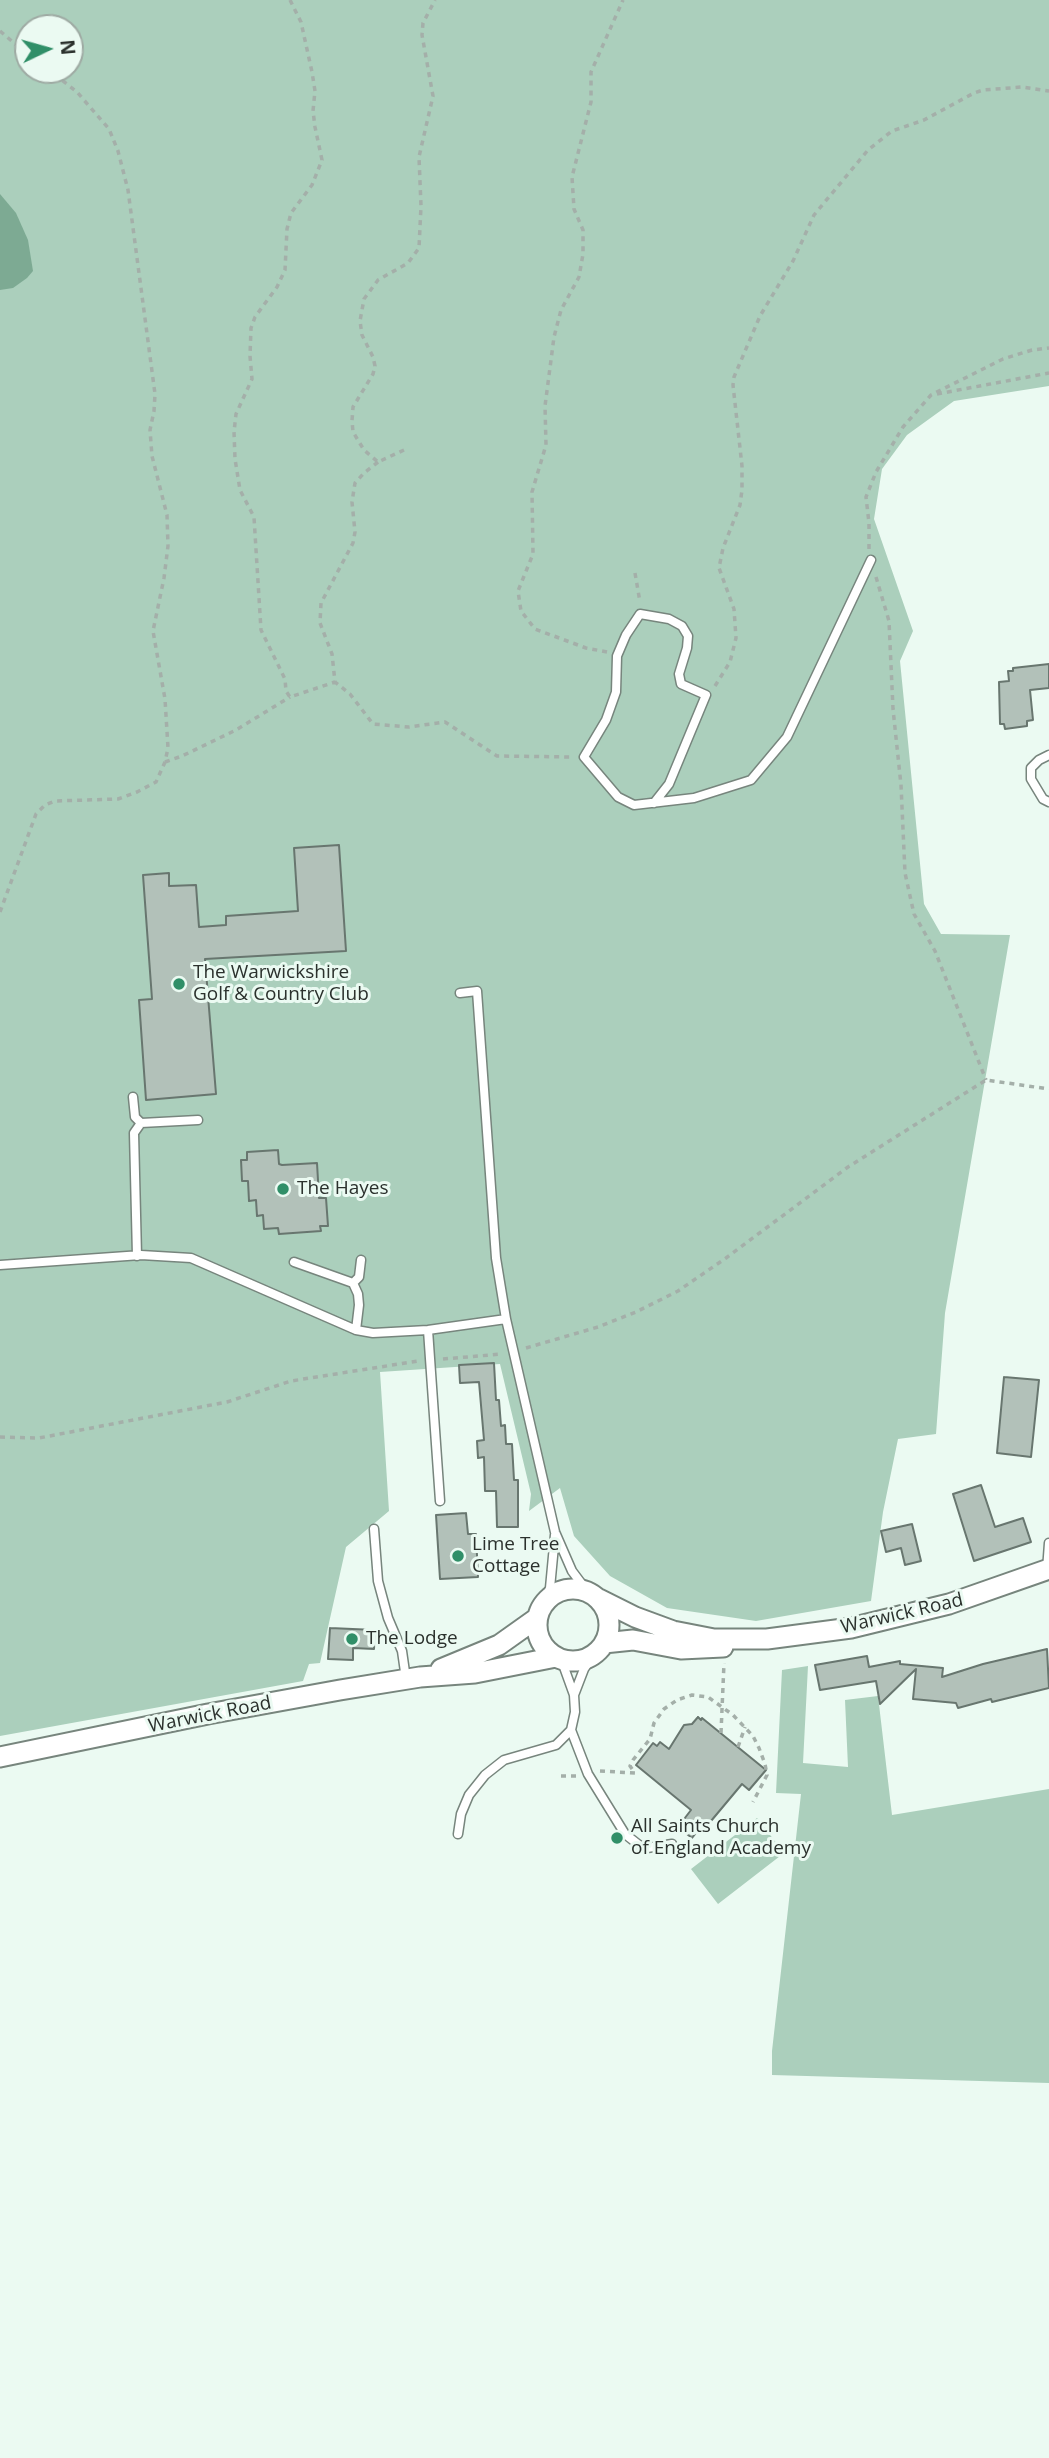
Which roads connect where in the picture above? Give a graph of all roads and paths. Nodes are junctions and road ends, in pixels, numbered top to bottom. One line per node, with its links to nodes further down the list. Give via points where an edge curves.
1 (289, 0): 19 (path, via 301,22 316,91 313,111 322,160 312,185 291,213 285,270 251,328 252,379 236,414 234,432 240,491 254,517 261,630)
2 (435, 0): 12 (path, via 422,35 433,96 419,157 419,248 408,263 378,280 361,309 362,335 374,366 353,407 353,432)
3 (623, 0): 16 (path, via 591,72 591,102 572,177 583,254 579,277 561,310 554,338 545,406 546,444 532,492 533,554 518,591 521,611 535,629)
4 (0, 30): 5 (path)
5 (14, 42)
6 (67, 84): 22 (path, via 109,129 135,230 155,394 152,456 167,515 168,546 153,631 165,699)
7 (1049, 91): 18 (path, via 1023,87 983,90 892,131 868,150 814,215 760,316 734,377 742,490 719,568 734,609 736,638 725,672)
8 (1049, 348): 10 (path, via 1003,359)
9 (1049, 373): 10 (path)
10 (931, 395): 13 (path, via 903,427 866,496)
11 (404, 450): 12 (path)
12 (377, 462): 17 (path, via 355,483 353,544 321,603 320,623 332,654)
13 (871, 560): 24 (lane, via 788,737 751,780 694,798); 27 (path, via 889,621 905,873 914,914 935,951)
14 (635, 573): 15 (path)
15 (640, 614): 16 (lane); 18 (lane, via 682,626 688,636 681,684)
16 (617, 656): 21 (lane, via 616,692)
17 (335, 682): 19 (path); 21 (path, via 373,724 409,727 445,722 497,756)
18 (706, 695): 24 (lane, via 669,784)
19 (290, 697): 22 (path, via 236,730)
20 (1049, 755): 23 (lane, via 1031,768 1031,779)
21 (584, 757): 24 (lane, via 618,797 634,805)
22 (165, 762): 25 (path, via 156,782 128,795 45,805 36,814)
23 (1049, 802)
24 (654, 803)
25 (0, 912)
26 (460, 993): 37 (lane, via 477,991 496,1258)
27 (986, 1080): 28 (path); 40 (path, via 848,1167 678,1291 598,1327)
28 (1049, 1089)
29 (133, 1097): 31 (lane, via 135,1117)
30 (198, 1120): 31 (lane)
31 (141, 1123): 32 (lane, via 134,1133)
32 (137, 1256): 35 (lane); 38 (lane, via 191,1258)
33 (361, 1260): 36 (lane, via 359,1277)
34 (294, 1262): 36 (lane)
35 (0, 1265)
36 (353, 1283): 38 (lane, via 359,1305)
37 (506, 1319): 39 (lane); 40 (lane)
38 (356, 1330): 39 (lane)
39 (428, 1330): 41 (lane)
40 (514, 1353): 41 (path); 45 (lane)
41 (431, 1360): 42 (path, via 291,1381 227,1402 39,1438); 43 (lane)
42 (0, 1437)
43 (440, 1501)
44 (374, 1529): 54 (lane, via 378,1581)
45 (555, 1532): 48 (lane, via 572,1571); 49 (lane, via 550,1588)
46 (1049, 1543): 47 (lane)
47 (1048, 1570): 50 (street, Warwick Road, via 949,1604 851,1628)
48 (593, 1595): 49 (street, via 575,1589 562,1591 552,1595); 50 (street, Warwick Road, via 673,1631); 52 (street, via 609,1621)
49 (540, 1611): 53 (street, via 540,1639); 54 (street, Warwick Road, via 499,1645)
50 (751, 1640): 51 (street, Warwick Road)
51 (724, 1647): 52 (street, Warwick Road, via 681,1648 633,1640); 56 (path)
52 (599, 1649): 53 (street, via 578,1661); 55 (lane, via 584,1669)
53 (558, 1658): 54 (street, Warwick Road); 55 (lane)
54 (413, 1678): 61 (street, Warwick Road, via 208,1714)
55 (574, 1695): 58 (lane)
56 (723, 1706): 57 (path); 59 (path); 62 (path, via 708,1697 692,1695 677,1700 653,1723 650,1739 630,1766 635,1773 598,1770)
57 (745, 1727): 60 (path); 64 (path, via 765,1764 766,1775)
58 (571, 1730): 62 (lane); 65 (lane, via 555,1745 504,1760 485,1775 469,1795)
59 (721, 1733)
60 (738, 1748)
61 (0, 1758)
62 (588, 1774): 63 (path); 66 (lane, via 633,1841 646,1848)
63 (561, 1776)
64 (753, 1802)
65 (458, 1834)
66 (672, 1844)

